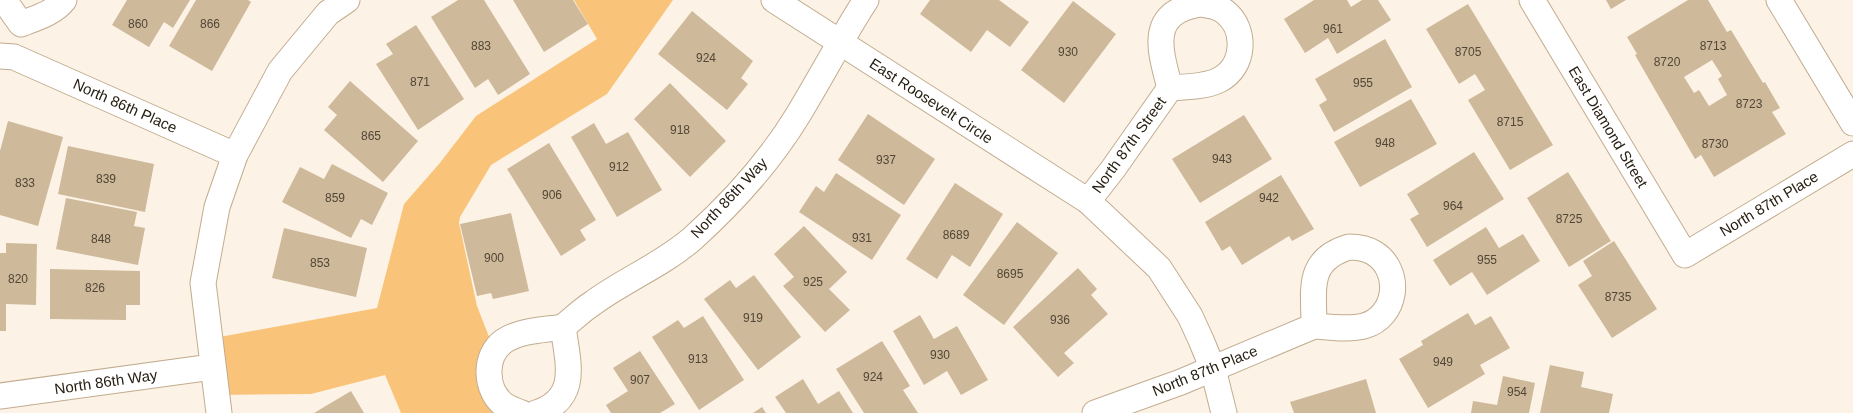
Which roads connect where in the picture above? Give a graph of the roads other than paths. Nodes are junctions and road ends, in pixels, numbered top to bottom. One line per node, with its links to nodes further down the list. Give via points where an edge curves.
1 (4, 0): 8 (street)
2 (64, 0): 8 (street, via 50,12)
3 (347, 0): 14 (street, via 328,13 280,71)
4 (774, 0): 9 (street, East Roosevelt Circle)
5 (866, 0): 9 (street, North 86th Way)
6 (1532, 0): 16 (street, East Diamond Street)
7 (1779, 0): 12 (street)
8 (22, 24): 10 (street, North 86th Place)
9 (840, 43): 15 (street, East Roosevelt Circle); 18 (street, North 86th Way, via 792,124 756,174 721,211 690,240 593,303)
10 (7, 56): 14 (street, North 86th Place)
11 (1170, 88): 15 (street, North 87th Street)
12 (1853, 123)
13 (1853, 154): 16 (street, North 87th Place)
14 (235, 155): 19 (street, via 217,207 202,284)
15 (1088, 201): 20 (street, East Roosevelt Circle, via 1159,268 1190,316)
16 (1685, 255)
17 (1314, 326): 20 (street, North 87th Place)
18 (563, 327): 23 (street, North 86th Way, via 512,336 502,343 490,362 492,389 505,405); 24 (street, via 569,379 558,402)
19 (212, 367): 21 (street, North 86th Way); 22 (street)
20 (1213, 369): 25 (street, North 87th Place); 26 (street, East Roosevelt Circle)
21 (0, 396)
22 (219, 413)
23 (522, 413)
24 (536, 413)
25 (1094, 413)
26 (1224, 413)

